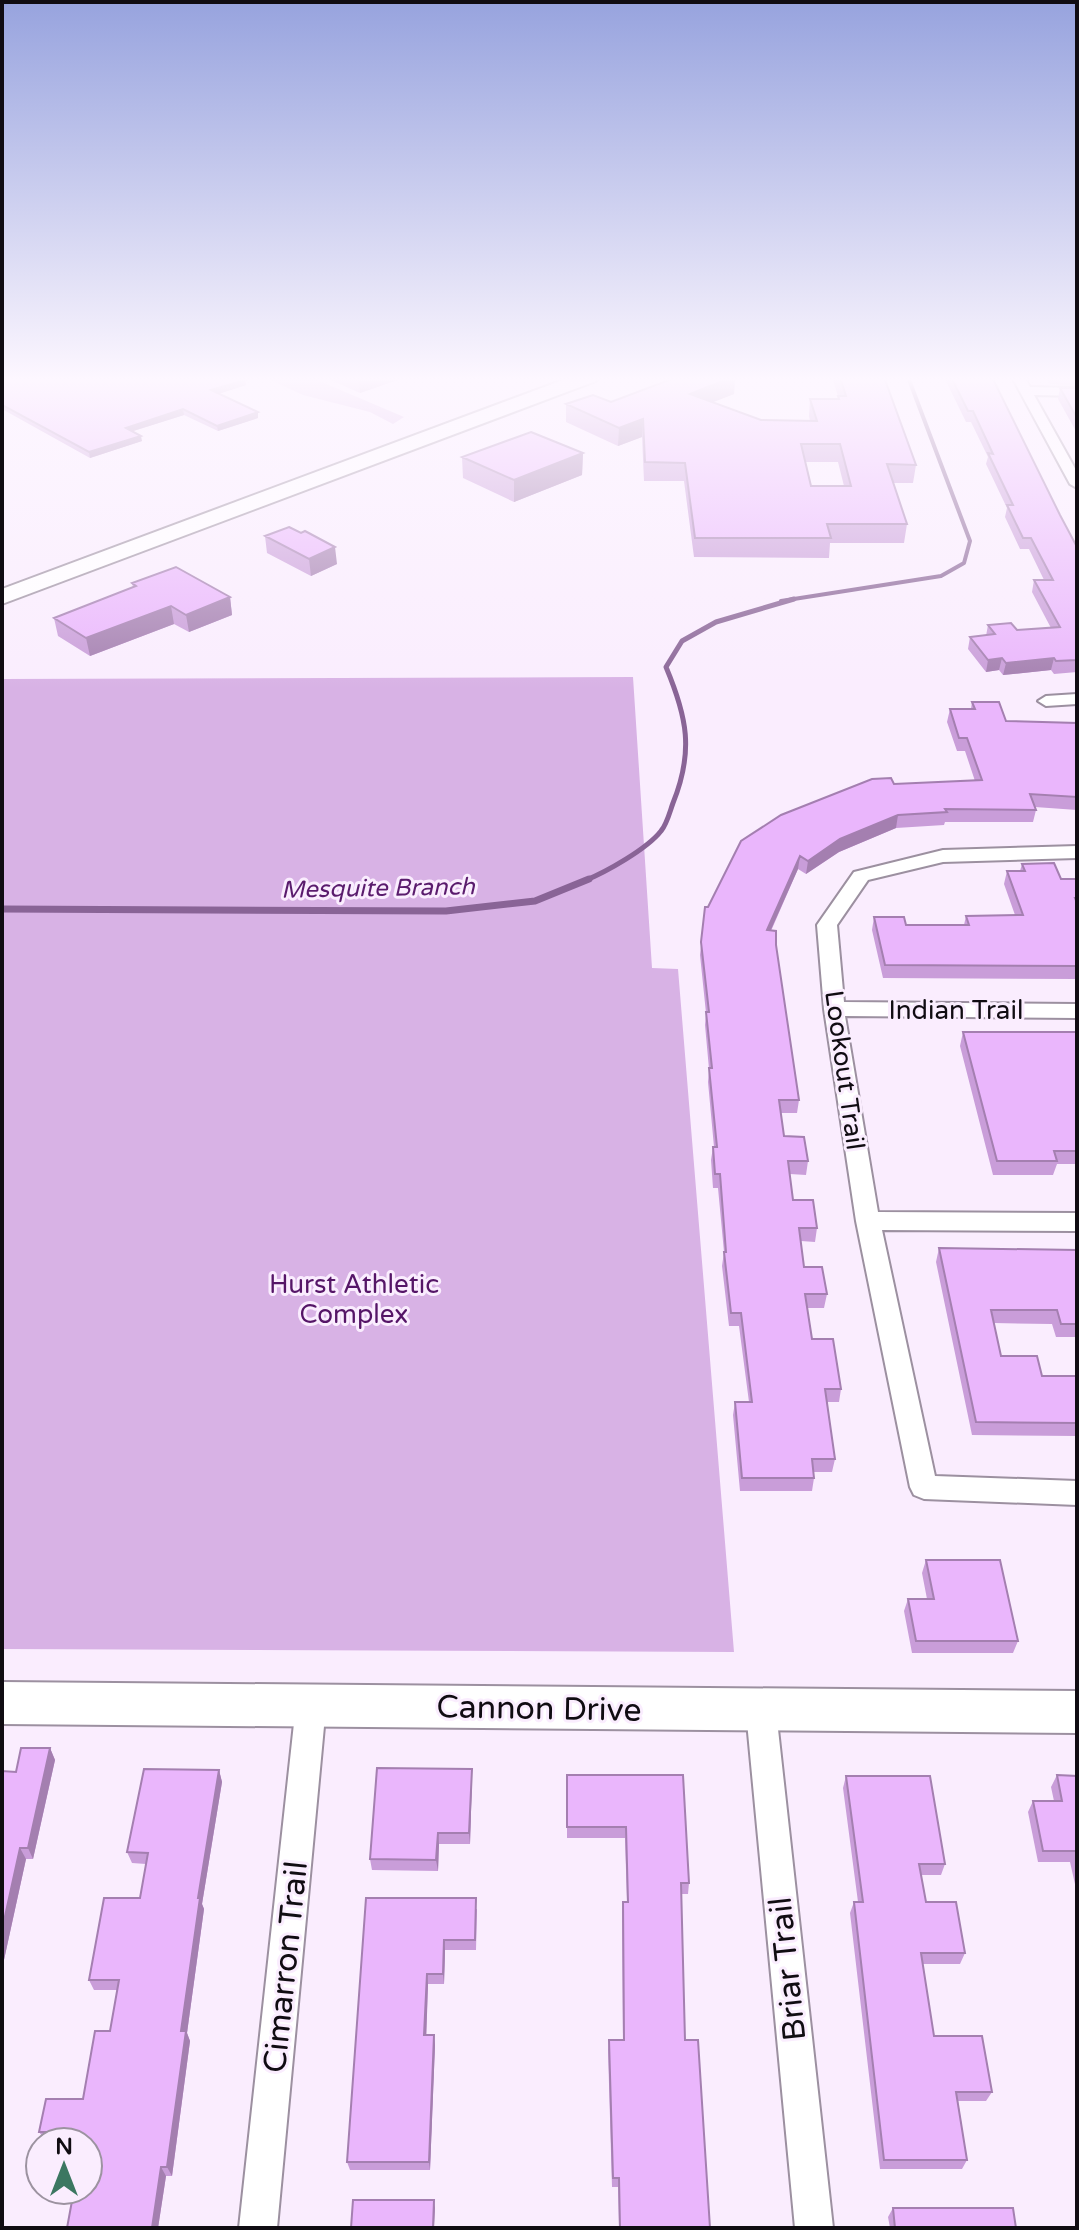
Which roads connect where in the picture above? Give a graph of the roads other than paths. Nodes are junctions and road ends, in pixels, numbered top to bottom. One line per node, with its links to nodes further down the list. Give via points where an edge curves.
1 (307, 481): 2 (main road)
2 (2, 597)
3 (1077, 699): 4 (street)
4 (1046, 701)
5 (1077, 852): 6 (street, Lookout Trail, via 943,856 861,876 827,925)
6 (834, 1009): 7 (street, Indian Trail); 8 (street, Lookout Trail)
7 (1077, 1011)
8 (868, 1221): 9 (street); 10 (street, Lookout Trail, via 924,1487)
9 (1077, 1222)
10 (1077, 1493)
11 (2, 1703): 12 (street, Cannon Drive)
12 (311, 1705): 13 (street, Cannon Drive); 15 (street, Cimarron Trail)
13 (761, 1711): 14 (street, Cannon Drive); 16 (street, Briar Trail)
14 (1077, 1712)
15 (258, 2228)
16 (814, 2228)

